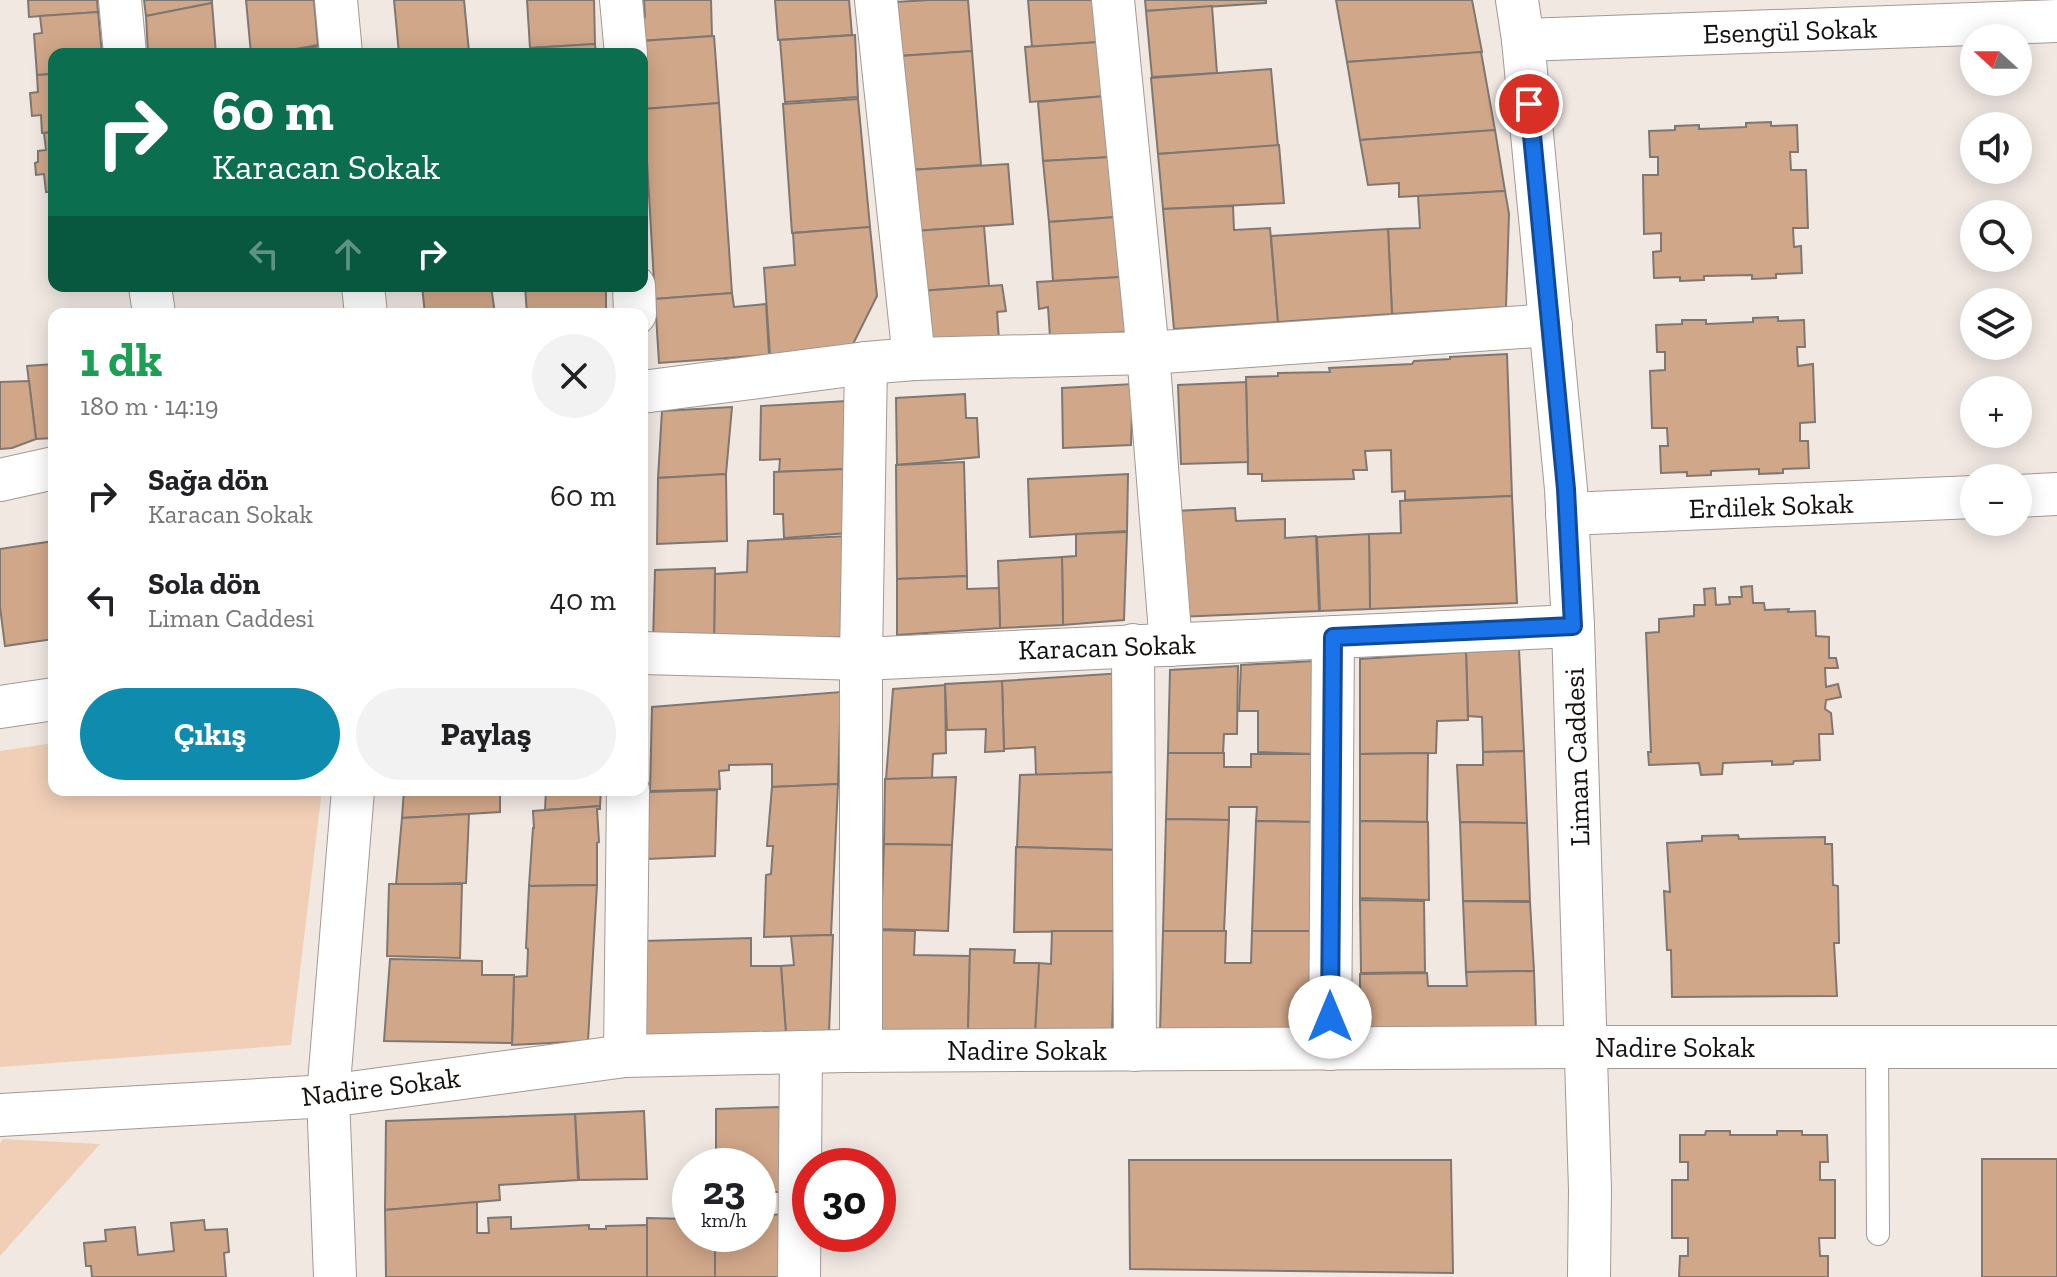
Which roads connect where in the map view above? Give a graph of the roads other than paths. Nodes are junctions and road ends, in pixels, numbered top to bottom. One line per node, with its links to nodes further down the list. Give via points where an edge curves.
1 (120, 0): 8 (street)
2 (336, 0): 9 (street)
3 (621, 0): 10 (street)
4 (876, 0): 13 (street)
5 (1113, 0): 12 (street)
6 (1520, 20): 7 (street, Esengül Sokak); 11 (street, Liman Caddesi)
7 (2057, 21)
8 (124, 48)
9 (340, 48)
10 (625, 48)
11 (1551, 325): 12 (street); 21 (street, Liman Caddesi)
12 (1148, 353): 13 (street); 24 (street)
13 (914, 359): 14 (street)
14 (866, 363): 15 (street); 26 (street)
15 (648, 391)
16 (48, 469): 17 (street)
17 (0, 480)
18 (2057, 494): 19 (street)
19 (2032, 495)
20 (1960, 498): 21 (street, Erdilek Sokak)
21 (1567, 514): 22 (street, Liman Caddesi)
22 (1573, 626): 23 (street, Karacan Sokak); 31 (street, Liman Caddesi)
23 (1333, 637): 24 (street, Karacan Sokak); 34 (street)
24 (1152, 645): 26 (street, Karacan Sokak); 35 (street)
25 (648, 653): 26 (street, Karacan Sokak)
26 (861, 659): 36 (street)
27 (48, 700): 28 (street)
28 (0, 707)
29 (353, 796): 39 (street)
30 (628, 796): 38 (street)
31 (1585, 1047): 32 (street, Nadire Sokak); 34 (street, Nadire Sokak); 44 (street, Liman Caddesi)
32 (1877, 1047): 33 (street, Nadire Sokak); 41 (lane)
33 (2057, 1047)
34 (1330, 1049): 35 (street, Nadire Sokak)
35 (1135, 1050): 36 (street, Nadire Sokak)
36 (861, 1051): 37 (street, Nadire Sokak)
37 (801, 1052): 38 (street, Nadire Sokak); 43 (street)
38 (625, 1056): 39 (street, Nadire Sokak)
39 (328, 1096): 40 (street, Nadire Sokak); 42 (street)
40 (0, 1115)
41 (1878, 1234)
42 (335, 1277)
43 (799, 1277)
44 (1589, 1277)

